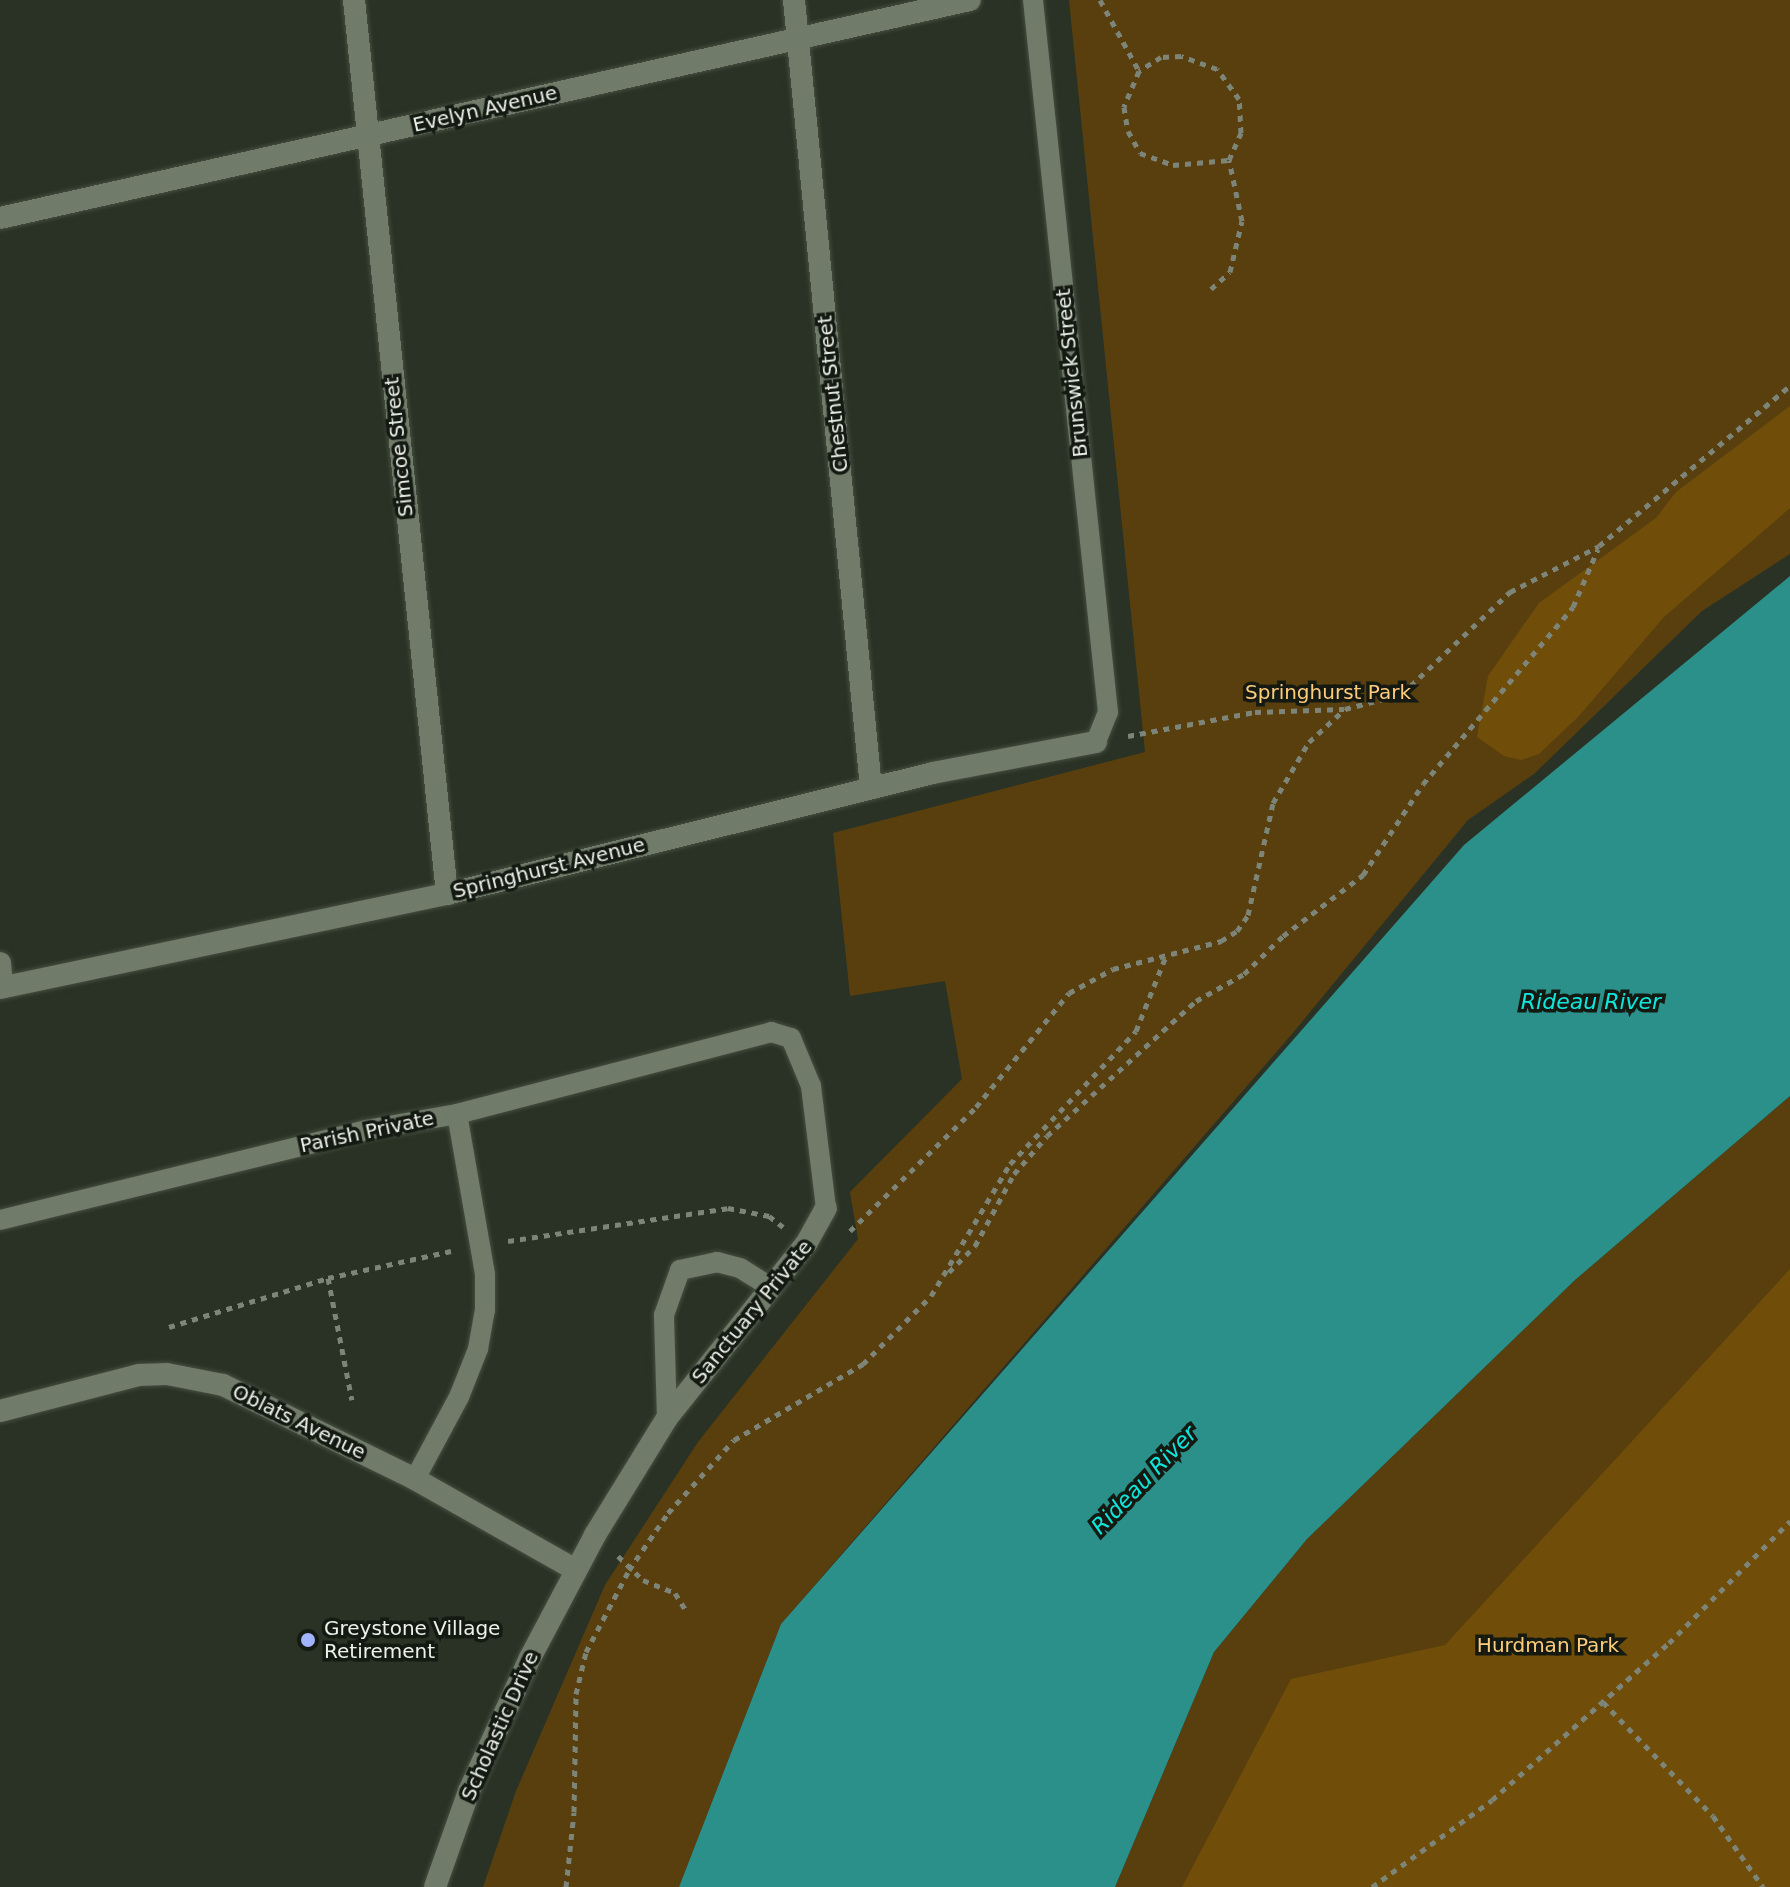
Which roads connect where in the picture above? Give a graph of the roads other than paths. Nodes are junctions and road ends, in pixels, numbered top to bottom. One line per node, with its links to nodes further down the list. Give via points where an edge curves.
1 (354, 0): 6 (street, Simcoe Street)
2 (794, 0): 5 (street, Chestnut Street)
3 (970, 0): 5 (street, Evelyn Avenue)
4 (1033, 0): 8 (lane, Brunswick Street, via 1108,712)
5 (797, 36): 6 (street, Evelyn Avenue); 9 (street, Chestnut Street)
6 (365, 137): 7 (street, Evelyn Avenue); 10 (street, Simcoe Street)
7 (0, 218)
8 (1096, 742): 9 (street, Springhurst Avenue)
9 (871, 788): 10 (street, Springhurst Avenue)
10 (447, 894): 12 (street, Springhurst Avenue)
11 (0, 963): 12 (street)
12 (1, 987)
13 (457, 1114): 14 (lane, via 771,1032 791,1038 811,1086); 15 (lane, Parish Private, via 366,1130); 19 (lane, Parish Private, via 485,1274 485,1310 478,1349 459,1397)
14 (826, 1208): 16 (street, Sanctuary Private, via 819,1227)
15 (0, 1220)
16 (772, 1288): 18 (street, Sanctuary Private); 18 (lane, via 740,1268 717,1262 680,1270 664,1315)
17 (0, 1411): 19 (street, Oblats Avenue, via 116,1379 195,1377 251,1396)
18 (667, 1418): 20 (street, Sanctuary Private)
19 (415, 1479): 20 (street, Oblats Avenue)
20 (576, 1570): 21 (street, Scholastic Drive, via 469,1791)
21 (435, 1887)

